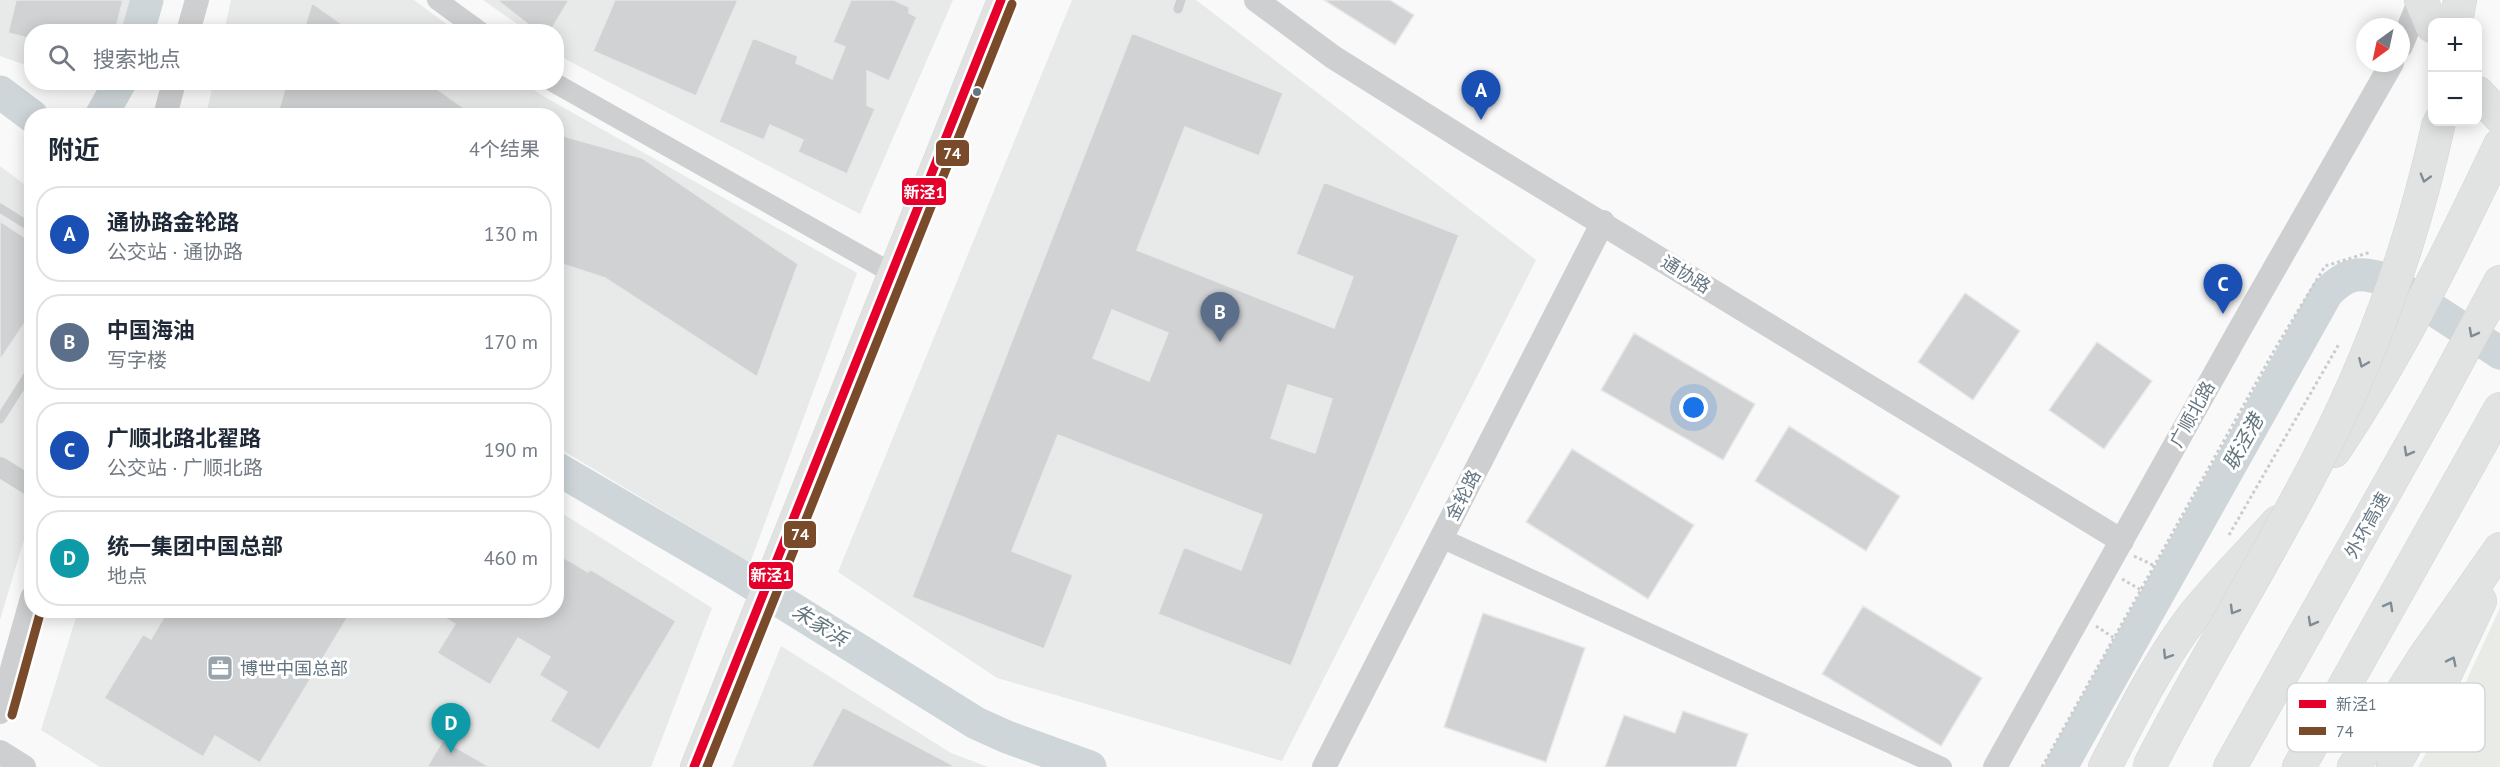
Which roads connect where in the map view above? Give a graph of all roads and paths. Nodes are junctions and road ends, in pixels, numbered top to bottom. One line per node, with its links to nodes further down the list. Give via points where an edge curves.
1 (197, 0): 9 (street)
2 (437, 0): 10 (street)
3 (1001, 0): 24 (main road)
4 (1256, 0): 21 (street, 通协路, via 1333,57)
5 (2421, 0): 7 (highway); 11 (street)
6 (2460, 0): 8 (highway)
7 (2429, 18)
8 (2457, 18)
9 (190, 24)
10 (470, 24)
11 (2410, 25)
12 (2387, 72): 32 (street, 广顺北路)
13 (564, 88): 24 (street)
14 (172, 90): 16 (street)
15 (2482, 97): 17 (highway)
16 (167, 108)
17 (2500, 117)
18 (2438, 126): 50 (highway, one-way to 50, bridge, via 2404,251 2353,386 2293,507)
19 (2500, 145): 49 (highway, one-way to 49, via 2440,270 2376,387 2291,507 2214,592 2177,640)
20 (0, 208): 22 (lane)
21 (1603, 222): 31 (street, 金轮路); 32 (street, 通协路)
22 (24, 223)
23 (2371, 252): 48 (path, via 2325,266)
24 (892, 273): 44 (main road)
25 (2500, 282): 51 (highway, 外环高速, one-way to 51)
26 (24, 381): 27 (lane)
27 (0, 418)
28 (2494, 421): 35 (highway, one-way to 28)
29 (0, 467): 30 (street)
30 (24, 482)
31 (1441, 538): 45 (street, 金轮路); 46 (street)
32 (2122, 541): 47 (street, 广顺北路)
33 (2500, 550): 36 (highway); 37 (highway, one-way to 33, via 2463,640)
34 (26, 618): 38 (street)
35 (2346, 683)
36 (2408, 683)
37 (2439, 683)
38 (0, 712)
39 (2307, 752): 52 (highway, one-way to 39)
40 (2364, 752): 53 (highway)
41 (2401, 752): 54 (highway, one-way to 41)
42 (0, 753): 43 (street)
43 (24, 767)
44 (694, 767)
45 (1324, 767)
46 (1942, 767)
47 (1995, 767)
48 (2042, 767)
49 (2105, 767)
50 (2149, 767)
51 (2230, 767)
52 (2299, 767)
53 (2354, 767)
54 (2393, 767)

